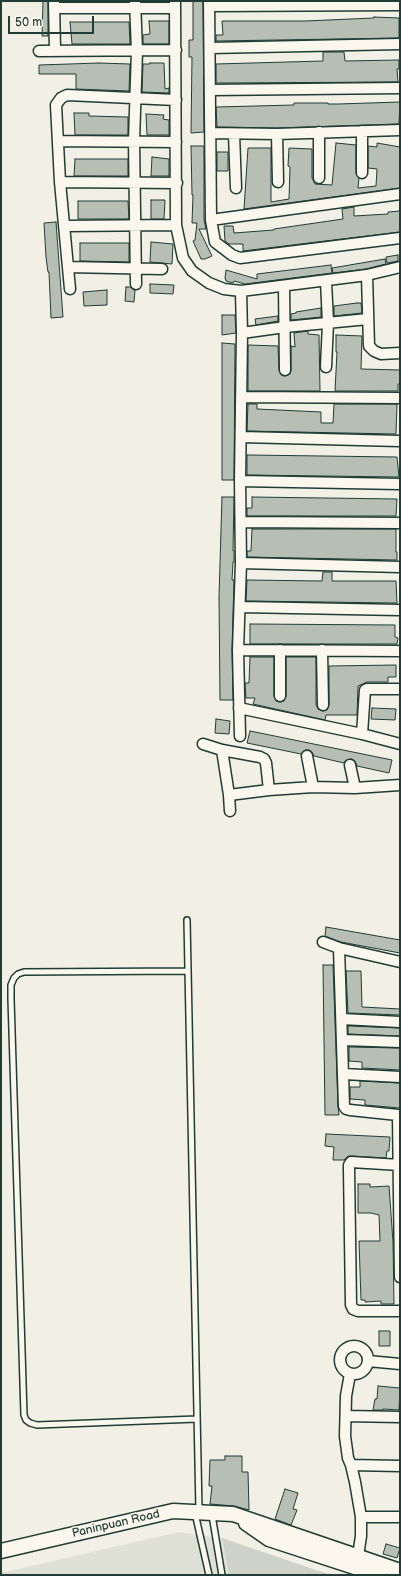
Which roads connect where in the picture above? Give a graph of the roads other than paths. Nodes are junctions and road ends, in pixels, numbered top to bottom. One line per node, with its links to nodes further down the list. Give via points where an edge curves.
1 (54, 4): 4 (street); 10 (street)
2 (175, 4): 4 (street); 8 (street)
3 (209, 4): 5 (street); 7 (street)
4 (135, 5): 11 (street)
5 (400, 5)
6 (400, 44): 7 (street)
7 (210, 48): 13 (street)
8 (176, 50): 11 (street); 15 (street)
9 (39, 51): 10 (street)
10 (55, 51): 11 (street)
11 (137, 51): 14 (street)
12 (400, 88): 13 (street)
13 (210, 90): 18 (street)
14 (135, 98): 15 (street); 22 (street, via 67,95 61,98 56,105); 23 (street)
15 (176, 100): 24 (street)
16 (400, 130): 17 (street)
17 (362, 131): 19 (street); 25 (street)
18 (210, 132): 20 (street); 33 (street)
19 (318, 132): 21 (street); 26 (street)
20 (234, 134): 21 (street); 31 (street)
21 (277, 134): 28 (street)
22 (58, 141): 23 (street); 27 (street)
23 (134, 141): 24 (street); 30 (street)
24 (176, 142): 29 (street)
25 (362, 173)
26 (319, 178)
27 (60, 182): 30 (street); 36 (street)
28 (278, 182)
29 (177, 183): 30 (street); 35 (street)
30 (136, 184): 34 (street)
31 (236, 188)
32 (400, 194): 33 (street)
33 (212, 220): 37 (street, via 215,242 228,253 240,258)
34 (136, 225): 35 (street); 36 (street); 40 (street)
35 (176, 225): 47 (street, via 183,258 192,271 224,289)
36 (65, 226): 38 (street)
37 (400, 238)
38 (68, 267): 40 (street); 46 (street)
39 (400, 267): 42 (street)
40 (136, 268): 41 (street); 44 (street)
41 (162, 269)
42 (366, 275): 43 (street); 48 (street)
43 (326, 281): 45 (street); 49 (street)
44 (136, 284)
45 (284, 286): 47 (street); 50 (street)
46 (70, 289)
47 (241, 291): 51 (street)
48 (368, 320): 49 (street); 52 (street, via 369,346 381,354)
49 (328, 323): 50 (street); 53 (street)
50 (285, 327): 51 (street); 54 (street)
51 (242, 333): 55 (street)
52 (400, 353)
53 (326, 367)
54 (285, 370)
55 (241, 397): 56 (street); 57 (street)
56 (400, 398)
57 (241, 437): 58 (street); 59 (street)
58 (400, 441)
59 (240, 481): 60 (street); 61 (street)
60 (400, 484)
61 (241, 522): 62 (street); 63 (street)
62 (400, 523)
63 (241, 563): 64 (street); 65 (street)
64 (400, 567)
65 (240, 607): 66 (street); 67 (street)
66 (400, 610)
67 (238, 650): 68 (street); 74 (street)
68 (280, 650): 69 (street); 72 (street)
69 (322, 650): 70 (street); 73 (street)
70 (400, 651)
71 (400, 689): 75 (street, via 365,690)
72 (280, 696)
73 (323, 705)
74 (239, 708): 75 (street); 76 (street)
75 (362, 734): 78 (street)
76 (240, 736)
77 (203, 744): 79 (street)
78 (400, 744)
79 (222, 750): 85 (street, via 264,759); 86 (street)
80 (307, 756): 83 (street)
81 (350, 765): 84 (street)
82 (400, 785): 84 (street)
83 (313, 787): 84 (street); 85 (street)
84 (355, 788)
85 (269, 790): 86 (street)
86 (228, 795): 87 (street)
87 (230, 811)
88 (187, 920): 92 (lane)
89 (323, 942): 90 (street)
90 (339, 948): 91 (street); 93 (street)
91 (400, 962)
92 (188, 971): 110 (lane); 110 (lane, via 24,972 14,978 11,999 24,1416 30,1423 37,1425)
93 (342, 1019): 94 (street); 95 (street)
94 (400, 1022)
95 (343, 1040): 96 (street); 97 (street)
96 (400, 1042)
97 (344, 1074): 98 (street); 99 (street, via 346,1109)
98 (400, 1077)
99 (399, 1115): 100 (street)
100 (399, 1165): 101 (street); 104 (street, via 351,1162 348,1169 351,1304 353,1309 358,1311)
101 (400, 1214): 102 (street)
102 (400, 1263): 103 (street)
103 (400, 1277)
104 (400, 1311)
105 (368, 1361): 106 (street); 107 (street, via 363,1372); 107 (street, via 364,1349 348,1346 342,1351 339,1359 341,1367)
106 (400, 1364)
107 (350, 1374): 108 (street)
108 (346, 1416): 109 (street); 111 (street, via 345,1445)
109 (400, 1417)
110 (197, 1419): 113 (lane)
111 (351, 1465): 112 (street); 114 (street)
112 (400, 1466)
113 (202, 1512): 116 (main road, Paninpuan Road, via 173,1511); 117 (main road, Paninpuan Road, via 233,1514); 119 (lane); 120 (lane)
114 (361, 1517): 115 (street); 117 (street)
115 (400, 1517)
116 (1, 1551)
117 (357, 1562): 118 (main road, Paninpuan Road); 121 (main road, Paninpuan Road)
118 (400, 1571)
119 (208, 1575)
120 (222, 1575)
121 (379, 1575)

